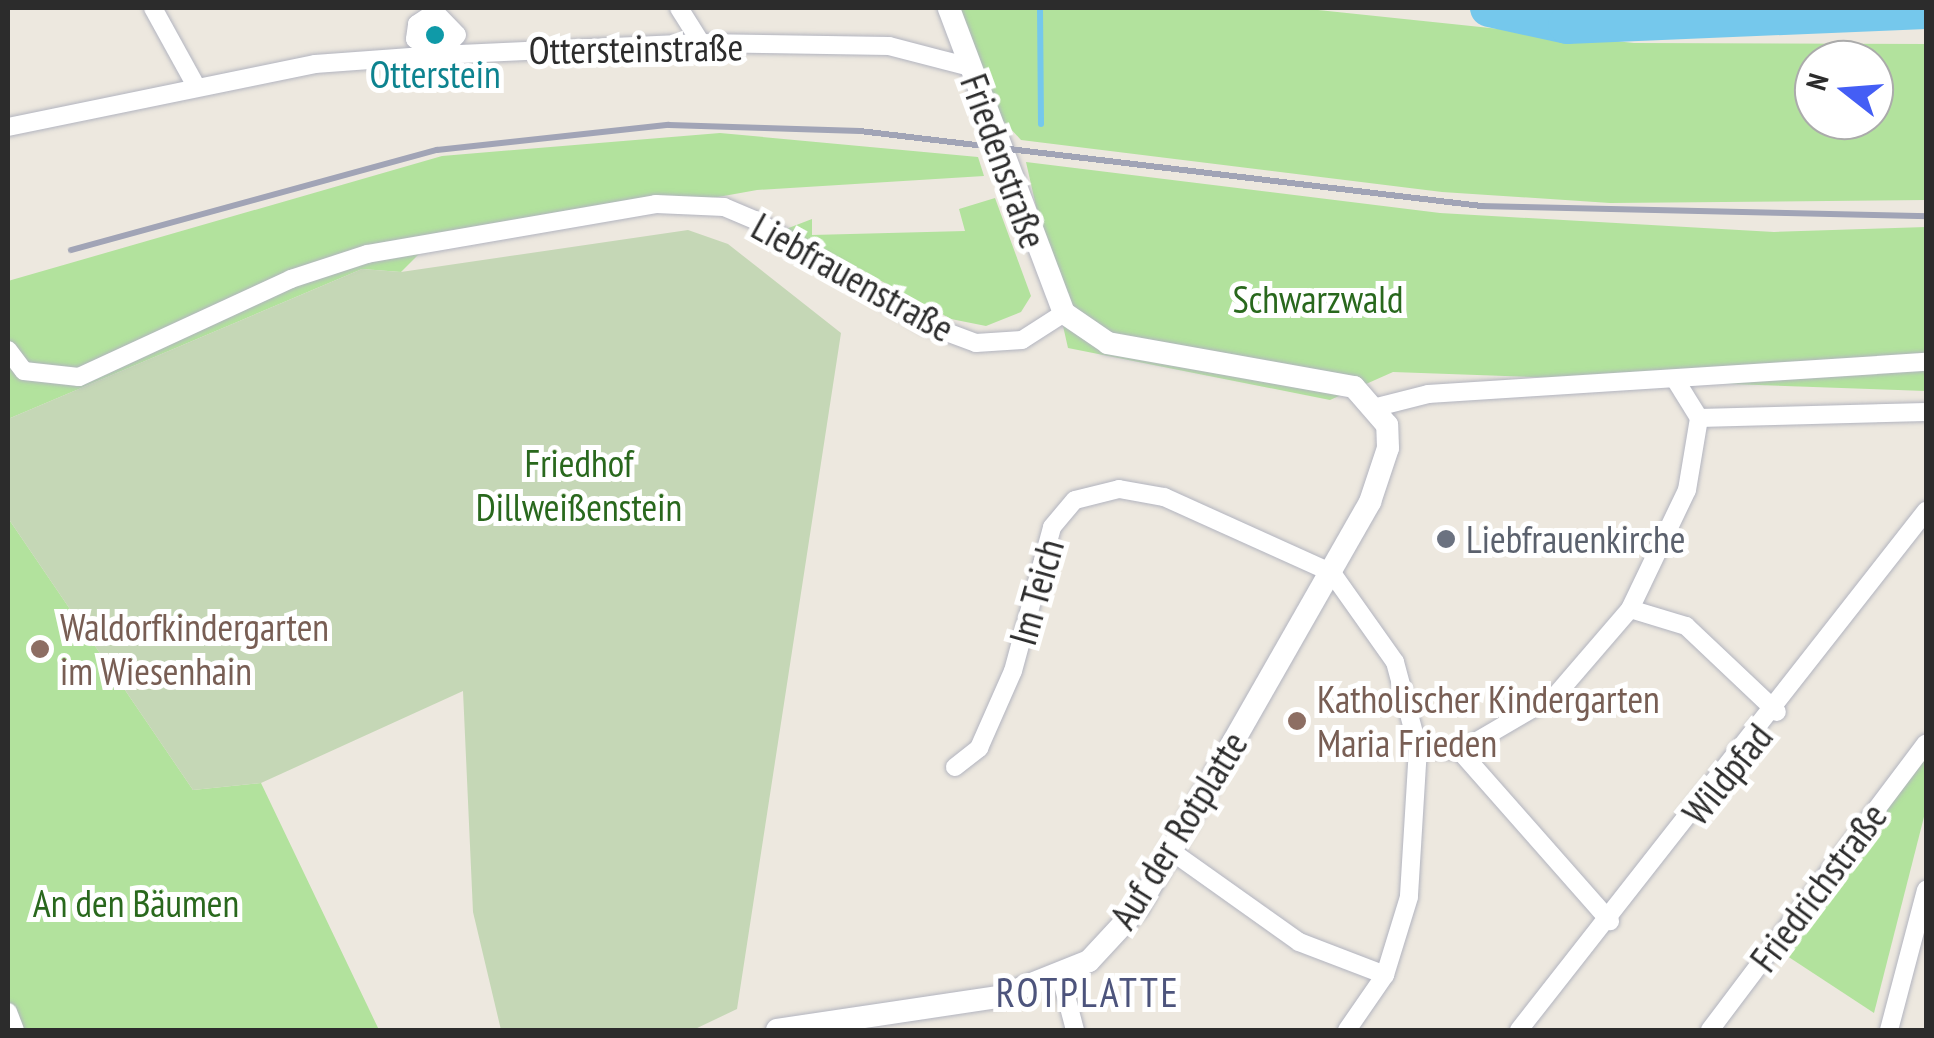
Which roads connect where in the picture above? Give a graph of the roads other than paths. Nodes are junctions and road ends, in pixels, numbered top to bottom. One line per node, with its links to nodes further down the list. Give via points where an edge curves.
1 (153, 8): 8 (street)
2 (679, 8): 5 (street)
3 (949, 8): 7 (street, Friedenstraße)
4 (432, 10): 6 (street, via 417,24 415,39); 6 (street, via 452,20 457,34)
5 (701, 43): 6 (street, Ottersteinstraße); 7 (street, Ottersteinstraße, via 889,46)
6 (438, 55): 8 (street, Ottersteinstraße)
7 (970, 67): 10 (street, Friedenstraße)
8 (195, 84): 9 (street, Ottersteinstraße)
9 (8, 128)
10 (1064, 314): 11 (street, Liebfrauenstraße, via 1022,340 976,343 925,324 755,220 724,207 656,204 367,254 291,279 79,376 24,370); 14 (street, via 1108,344 1335,379)
11 (8, 350)
12 (1926, 362): 13 (street)
13 (1676, 380): 14 (street, via 1428,394); 16 (street)
14 (1377, 408): 18 (street, Auf der Rotplatte, via 1388,448 1382,474)
15 (1926, 412): 16 (street)
16 (1699, 418): 19 (street, via 1687,490)
17 (1926, 511): 20 (street, Wildpfad)
18 (1332, 573): 22 (street, via 1395,662); 24 (street, Im Teich, via 1164,497 1120,489 1075,500 1052,527 1012,671 979,748); 25 (street, Auf der Rotplatte)
19 (1630, 609): 20 (street, via 1686,626); 23 (street, via 1556,695)
20 (1777, 712): 27 (street, Wildpfad)
21 (1926, 743): 37 (street, Friedrichstraße)
22 (1418, 748): 23 (street); 28 (street, via 1409,898)
23 (1460, 751): 27 (street)
24 (954, 767)
25 (1172, 851): 28 (street, via 1298,942); 29 (street, Auf der Rotplatte, via 1116,934)
26 (1926, 890): 38 (street)
27 (1610, 921): 36 (street, Wildpfad)
28 (1385, 975): 35 (street)
29 (1061, 977): 31 (street, Auf der Rotplatte, via 999,997); 34 (street)
30 (8, 1012): 32 (street)
31 (859, 1024): 33 (street, Auf der Rotplatte)
32 (15, 1030)
33 (778, 1030)
34 (1076, 1030)
35 (1346, 1030)
36 (1518, 1030)
37 (1710, 1030)
38 (1889, 1030)

